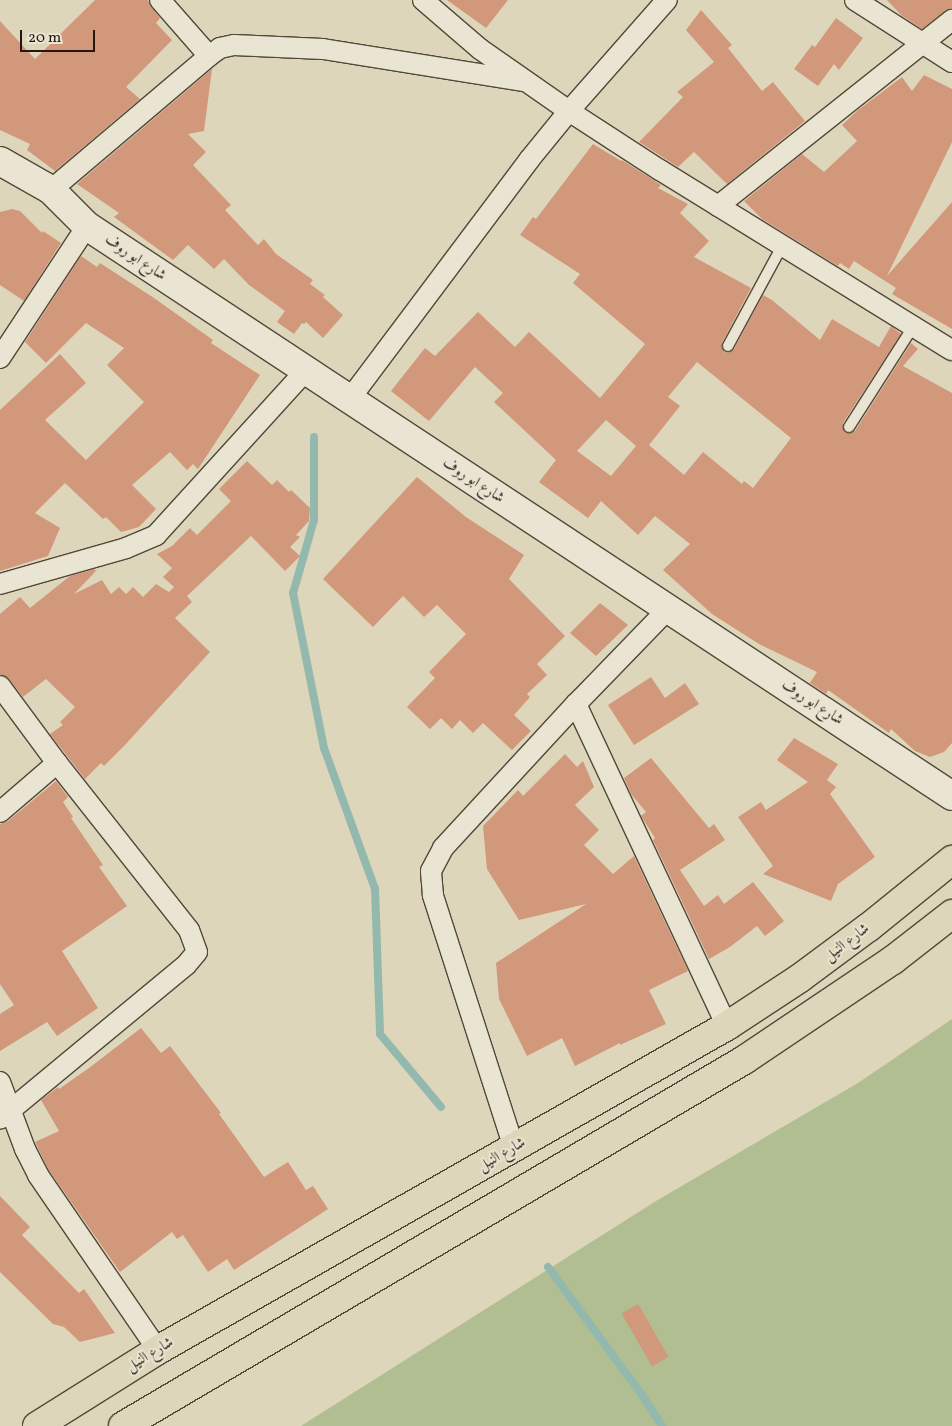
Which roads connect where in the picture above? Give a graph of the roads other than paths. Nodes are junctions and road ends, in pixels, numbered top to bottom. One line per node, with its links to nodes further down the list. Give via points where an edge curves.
1 (160, 0): 7 (street)
2 (423, 0): 9 (street, via 455,29)
3 (667, 0): 10 (street)
4 (855, 0): 6 (street)
5 (952, 20): 6 (street)
6 (924, 43): 8 (street); 13 (street)
7 (209, 56): 9 (street, via 220,48 234,45 323,49); 12 (street)
8 (952, 62)
9 (528, 82): 10 (street)
10 (569, 110): 13 (street); 21 (street)
11 (0, 161): 12 (street, شارع ابو روف)
12 (51, 190): 14 (street, شارع ابو روف)
13 (718, 206): 15 (street)
14 (87, 226): 19 (street); 20 (street, شارع ابو روف)
15 (782, 246): 16 (street); 17 (lane)
16 (913, 327): 18 (street); 22 (lane)
17 (728, 346)
18 (952, 350)
19 (0, 358)
20 (305, 371): 21 (street, شارع ابو روف); 23 (street, via 156,535 126,548)
21 (349, 400): 24 (street, شارع ابو روف)
22 (849, 427)
23 (0, 584)
24 (669, 608): 26 (street); 28 (street, شارع ابو روف)
25 (0, 686): 27 (street)
26 (576, 704): 32 (street); 35 (street, via 443,848 431,871 433,895)
27 (57, 763): 29 (street); 34 (street, via 189,930 197,952 186,965)
28 (952, 796)
29 (0, 812)
30 (952, 860): 32 (main road, شارع النيل, via 800,978)
31 (952, 914): 38 (main road, via 893,960 744,1060)
32 (727, 1026): 35 (main road, شارع النيل)
33 (0, 1082): 34 (street)
34 (5, 1115): 36 (street, via 38,1175)
35 (514, 1148): 36 (main road, شارع النيل)
36 (158, 1350): 37 (main road, شارع النيل)
37 (37, 1426)
38 (123, 1426)

